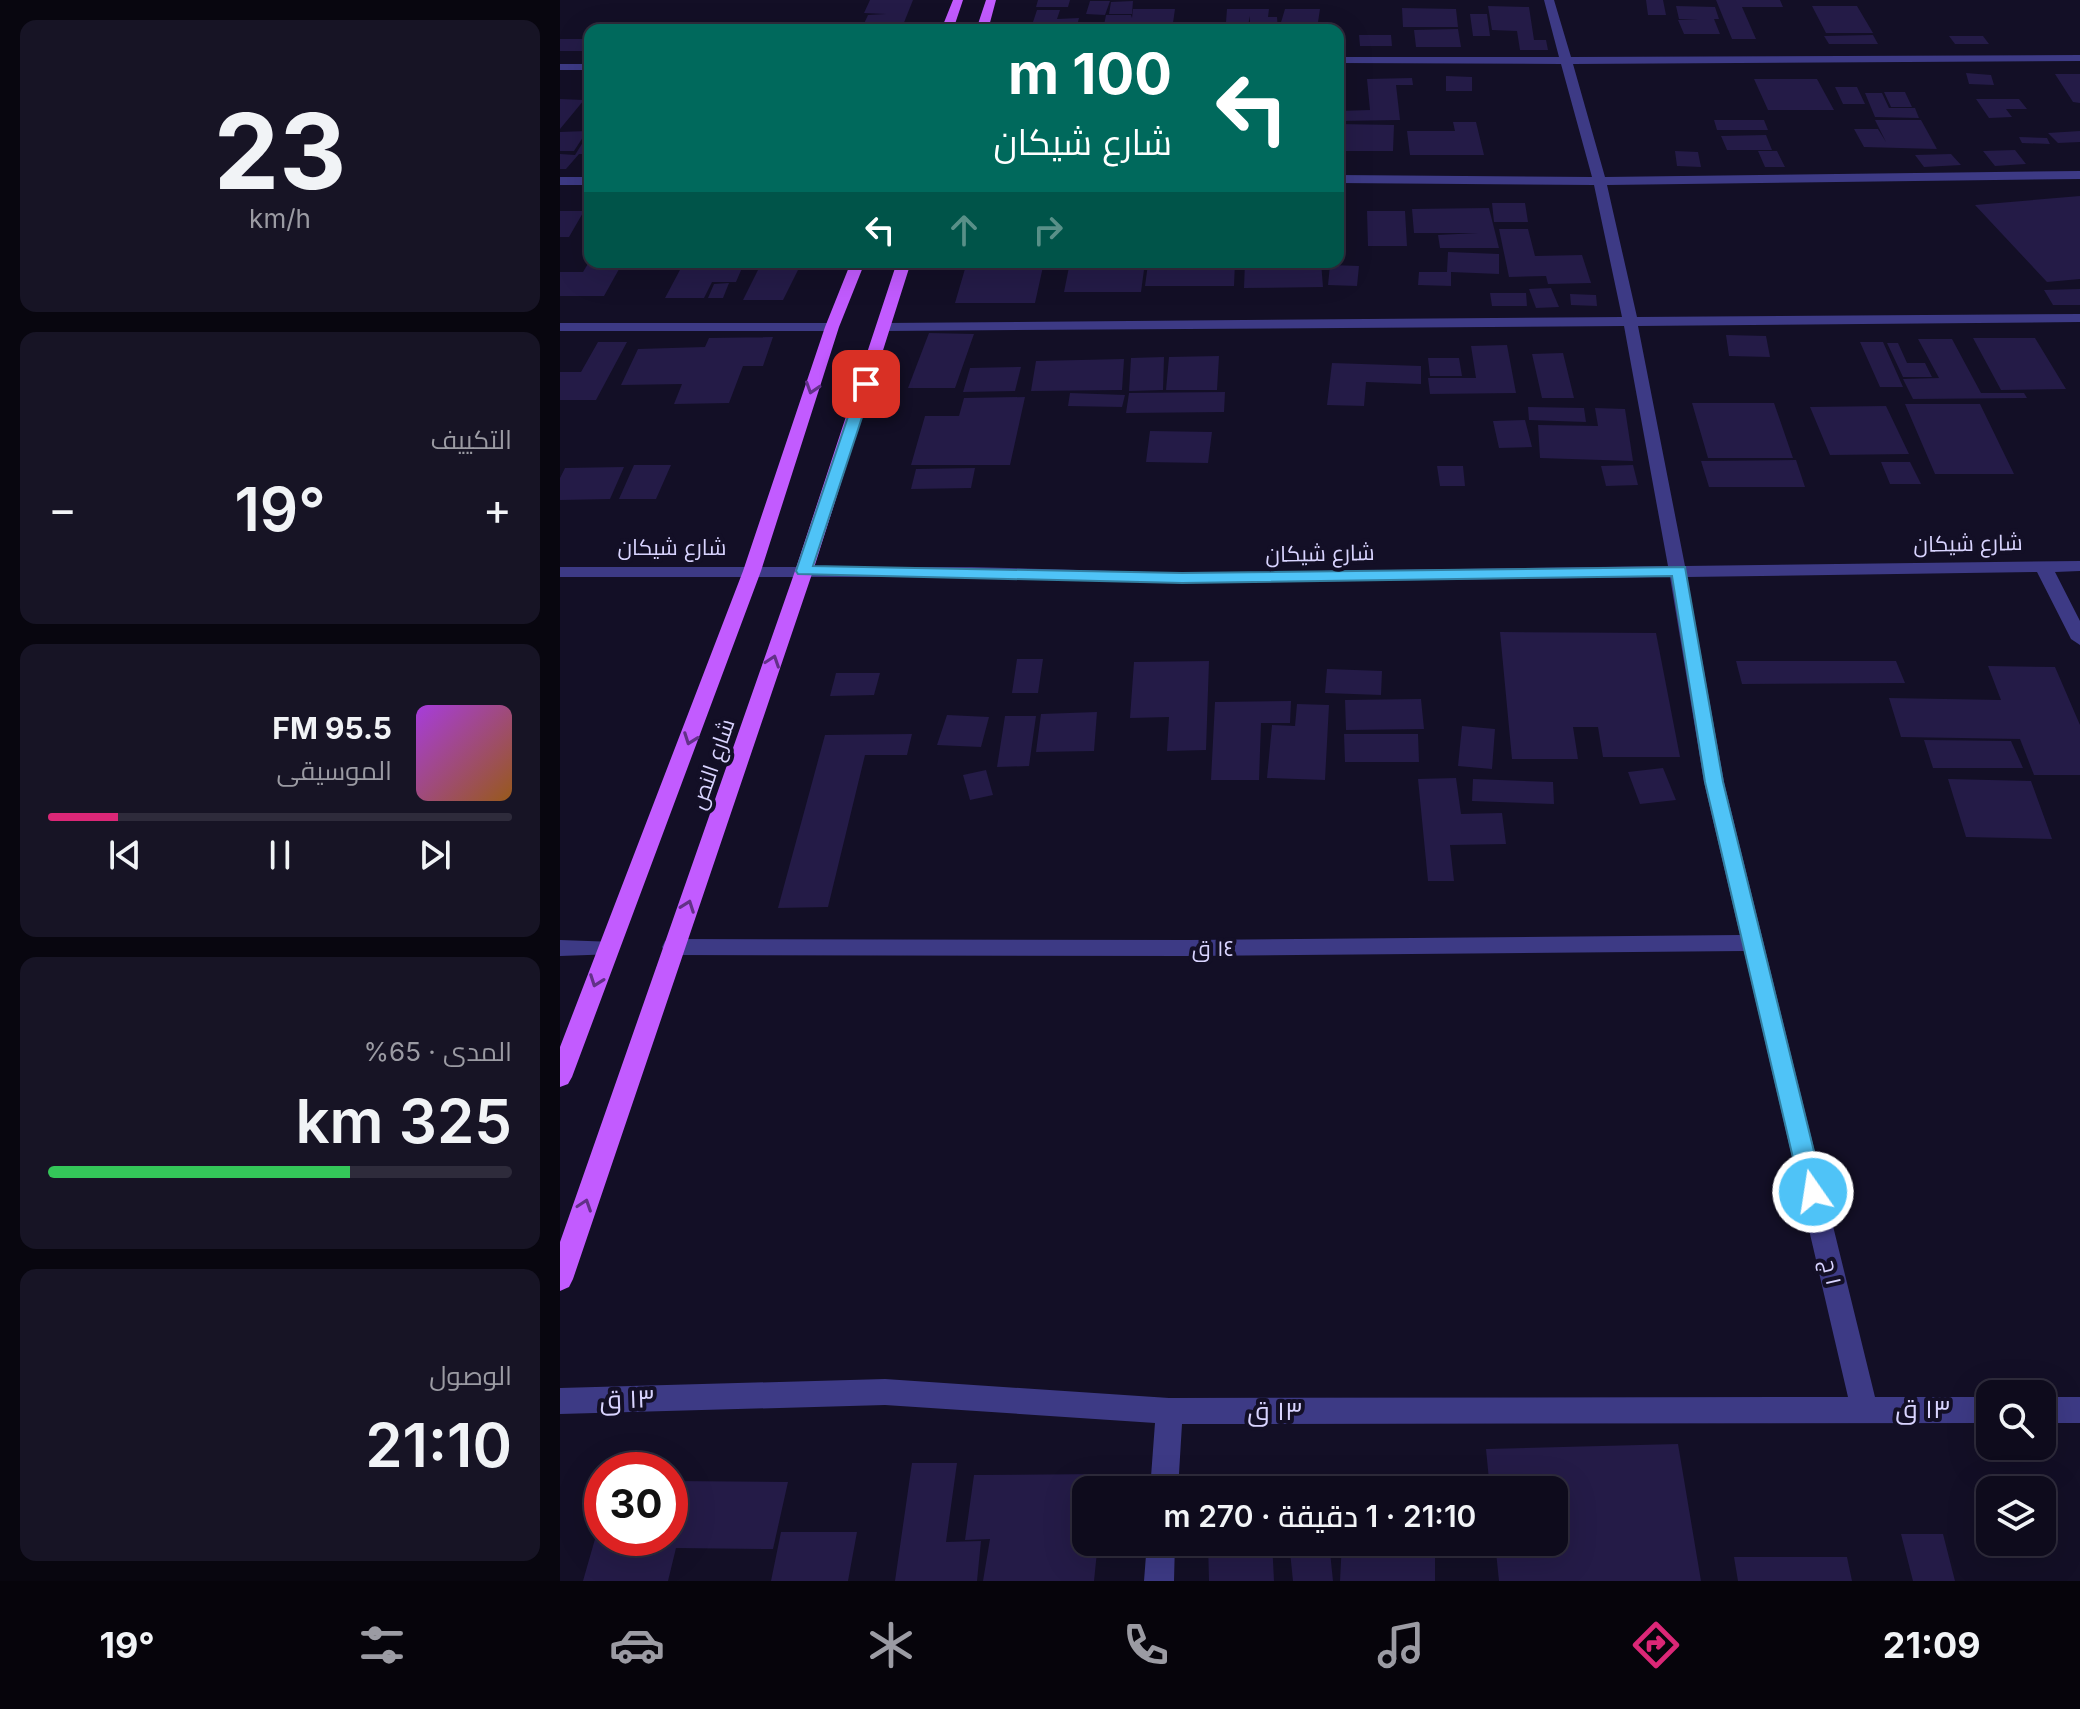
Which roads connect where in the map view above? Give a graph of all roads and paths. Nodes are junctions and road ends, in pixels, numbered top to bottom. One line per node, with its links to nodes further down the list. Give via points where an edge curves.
1 (958, 0): 4 (main road)
2 (991, 0): 5 (main road)
3 (1549, 0): 8 (street, ١ ج)
4 (949, 24)
5 (984, 24)
6 (2080, 58): 8 (street)
7 (1344, 60): 8 (street)
8 (1565, 60): 15 (street, ١ ج)
9 (560, 67): 10 (street)
10 (584, 67)
11 (2080, 175): 15 (street)
12 (1344, 179): 15 (street)
13 (560, 181): 14 (street)
14 (584, 181)
15 (1600, 181): 19 (street, ١ ج)
16 (856, 268): 21 (main road, شارع النص)
17 (902, 268): 22 (main road, شارع النص)
18 (2080, 318): 19 (street)
19 (1631, 322): 22 (street); 27 (street, ١ ج)
20 (560, 327): 21 (street)
21 (832, 327): 25 (main road, شارع النص, one-way to 25)
22 (884, 327): 26 (main road, شارع النص)
23 (2043, 566): 24 (street, شارع شيكان); 27 (street, شارع شيكان); 29 (street)
24 (2080, 566)
25 (752, 571): 26 (street, شارع شيكان); 28 (street, شارع شيكان); 33 (main road, شارع النص, one-way to 33)
26 (804, 571): 27 (street, شارع شيكان, via 1182,578); 31 (main road, شارع النص, one-way to 26)
27 (1679, 571): 30 (street, ١ ج, via 1714,782)
28 (560, 572)
29 (2080, 639)
30 (1754, 943): 31 (street, ١٤ ق); 37 (street, ١ ج)
31 (673, 947): 35 (main road, شارع النص, one-way to 31)
32 (560, 948): 33 (street)
33 (608, 948): 34 (main road, شارع النص, one-way to 34)
34 (560, 1077)
35 (560, 1279)
36 (560, 1401): 41 (street, ١٣ ق, via 885,1392)
37 (1864, 1409): 38 (street, ١٣ ق); 41 (street, ١٣ ق)
38 (1976, 1410)
39 (2056, 1410): 40 (street)
40 (2080, 1410)
41 (1169, 1411): 42 (street)
42 (1165, 1476)
43 (1160, 1556): 44 (street)
44 (1159, 1581)

